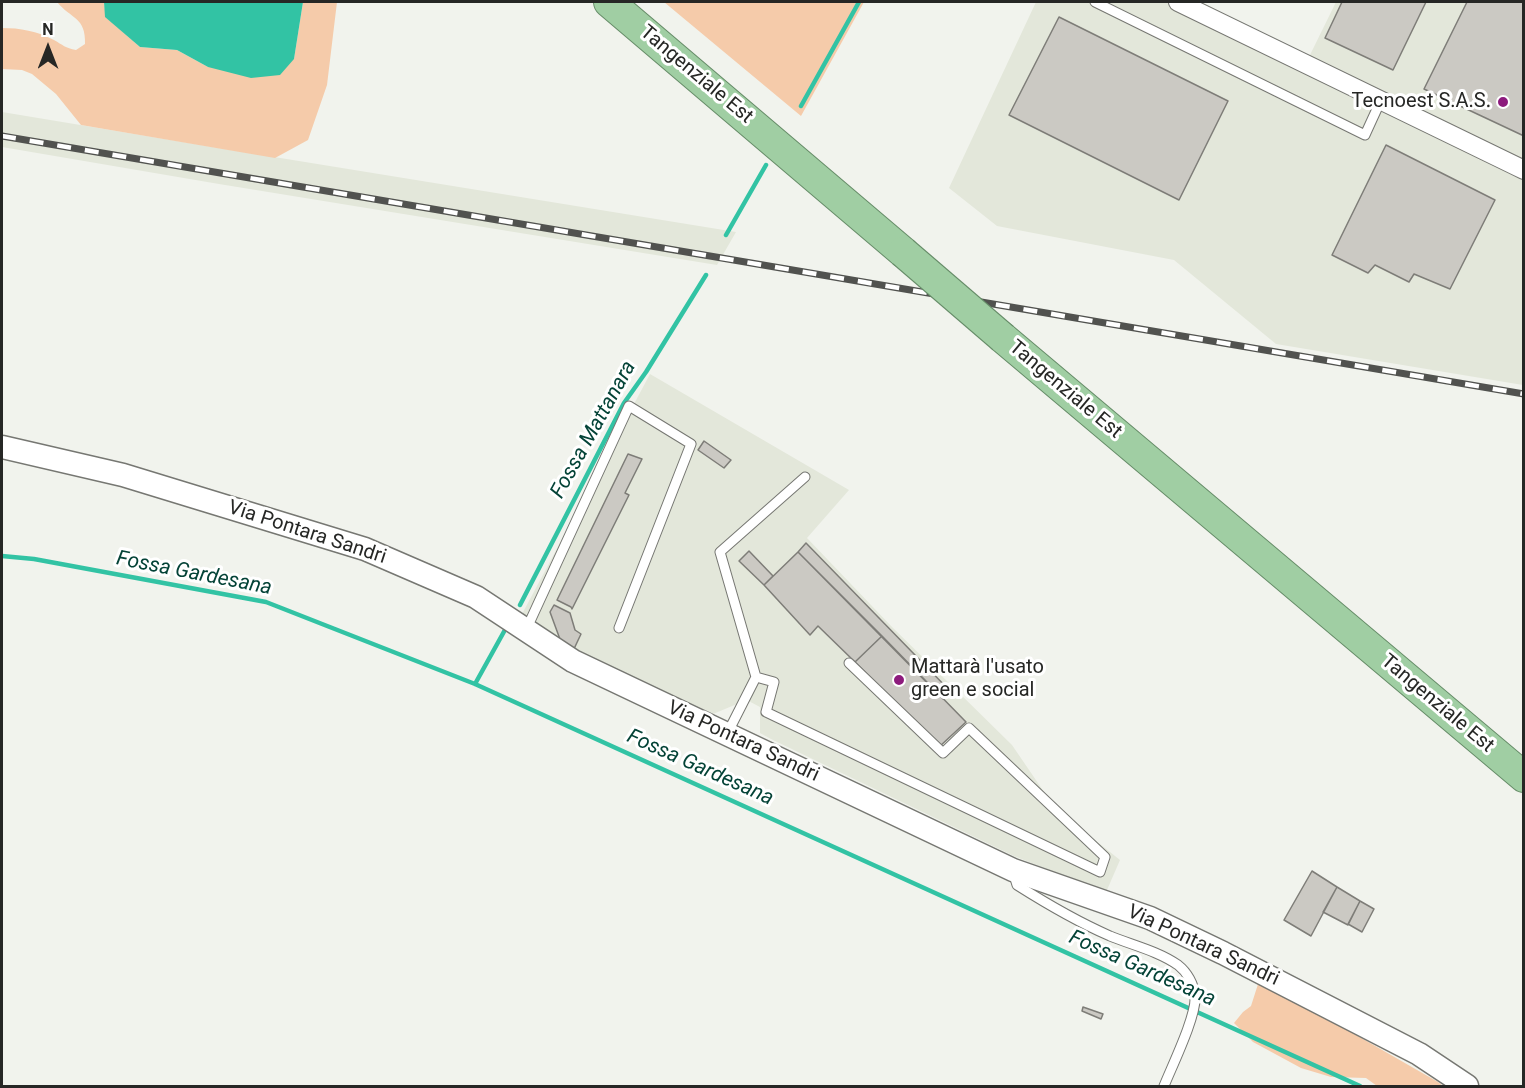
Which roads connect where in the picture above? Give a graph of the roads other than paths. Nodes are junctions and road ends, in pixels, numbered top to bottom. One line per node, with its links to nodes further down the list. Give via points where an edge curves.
1 (609, 2): 7 (highway, Tangenziale Est)
2 (640, 2): 7 (highway, Tangenziale Est)
3 (1095, 2): 5 (lane, via 1365,135)
4 (1178, 2): 5 (street)
5 (1382, 100): 6 (street)
6 (1524, 170)
7 (911, 246): 8 (highway, Tangenziale Est)
8 (1008, 330): 16 (highway, Tangenziale Est, via 1253,522); 17 (highway, Tangenziale Est)
9 (2, 447): 12 (street, Via Pontara Sandri, via 123,475 365,549 476,597)
10 (805, 477): 14 (lane, via 720,552)
11 (619, 628): 12 (lane, via 691,444 629,406)
12 (526, 630): 15 (street, Via Pontara Sandri, via 573,662)
13 (849, 663): 14 (lane, via 943,753 969,728 1105,857 1100,872 766,712 774,682)
14 (756, 677): 15 (lane)
15 (727, 734): 18 (street, Via Pontara Sandri)
16 (1524, 752)
17 (1524, 777)
18 (1013, 870): 19 (lane, via 1017,885 1109,935 1157,954 1179,966 1191,979 1196,997 1192,1017); 20 (street, Via Pontara Sandri, via 1150,918 1419,1054)
19 (1164, 1086)
20 (1467, 1086)

